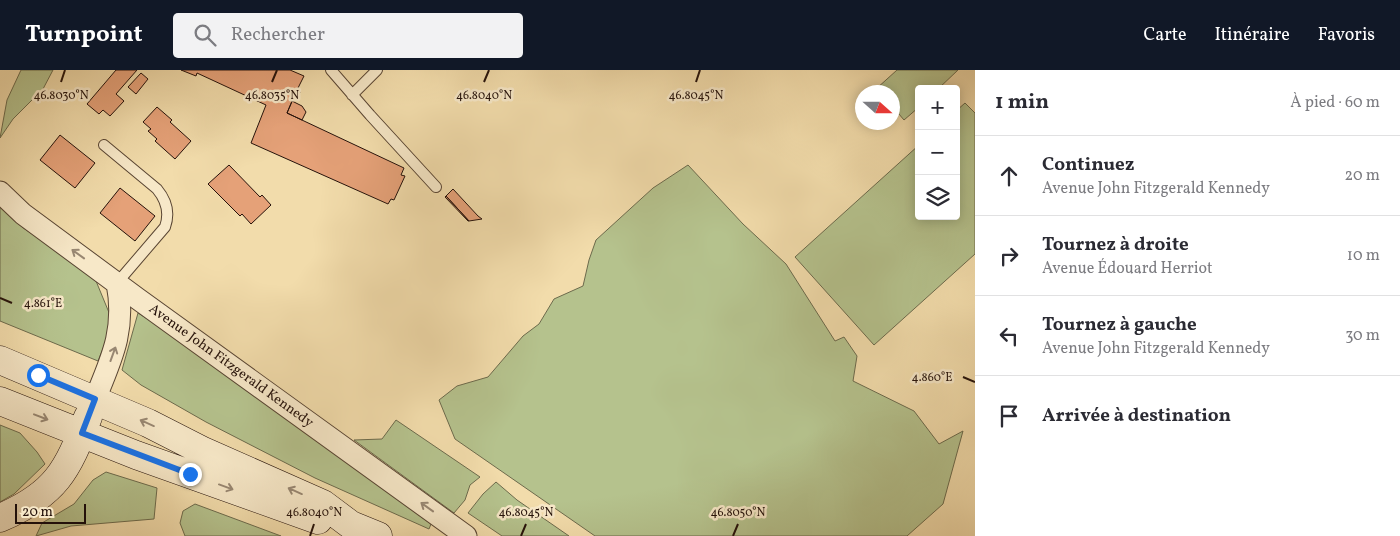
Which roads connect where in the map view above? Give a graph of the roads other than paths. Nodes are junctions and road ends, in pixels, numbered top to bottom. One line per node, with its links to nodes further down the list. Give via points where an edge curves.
1 (330, 70): 3 (lane)
2 (377, 70): 3 (lane)
3 (352, 95): 5 (lane)
4 (104, 144): 7 (lane, via 157,189 167,206 165,228)
5 (436, 187)
6 (0, 192): 7 (street, Avenue John Fitzgerald Kennedy, one-way to 6, via 23,214)
7 (117, 283): 9 (street, one-way to 7, via 119,332 121,300); 15 (street, Avenue John Fitzgerald Kennedy, one-way to 7)
8 (0, 360): 9 (main road)
9 (95, 399): 11 (main road); 13 (main road, one-way to 9, via 322,504)
10 (0, 401): 11 (main road, one-way to 11)
11 (82, 433): 12 (main road, via 65,470 52,487 32,502); 13 (main road, one-way to 13, via 318,524)
12 (0, 518)
13 (352, 524): 14 (main road)
14 (378, 536)
15 (466, 536)

